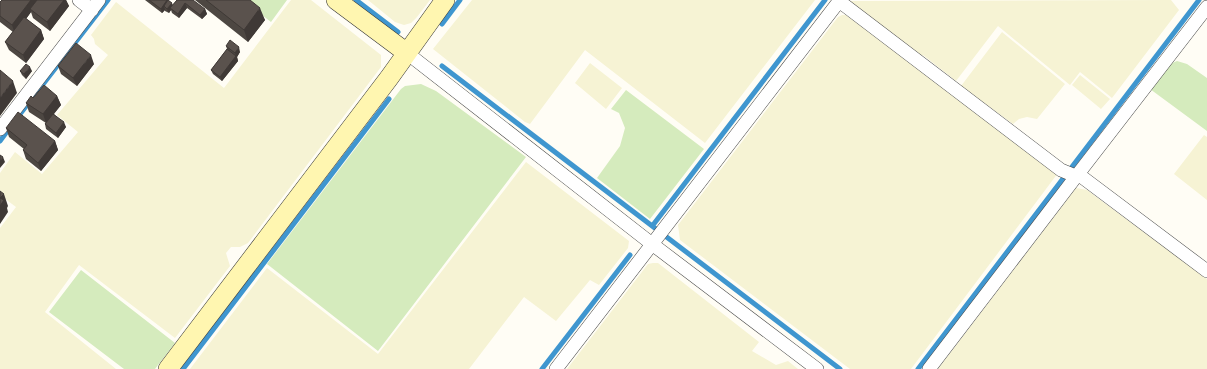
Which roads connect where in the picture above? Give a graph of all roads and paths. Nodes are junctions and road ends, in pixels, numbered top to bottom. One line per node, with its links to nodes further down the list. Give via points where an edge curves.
1 (79, 0): 5 (street)
2 (336, 0): 7 (street)
3 (445, 0): 7 (street)
4 (840, 1): 9 (street); 10 (street)
5 (95, 5): 8 (street)
6 (1207, 7): 9 (street)
7 (407, 53): 10 (street); 12 (street)
8 (0, 129)
9 (1071, 173): 11 (street); 15 (street)
10 (657, 236): 13 (street); 14 (street)
11 (1207, 271)
12 (168, 369)
13 (556, 369)
14 (817, 369)
15 (929, 369)

